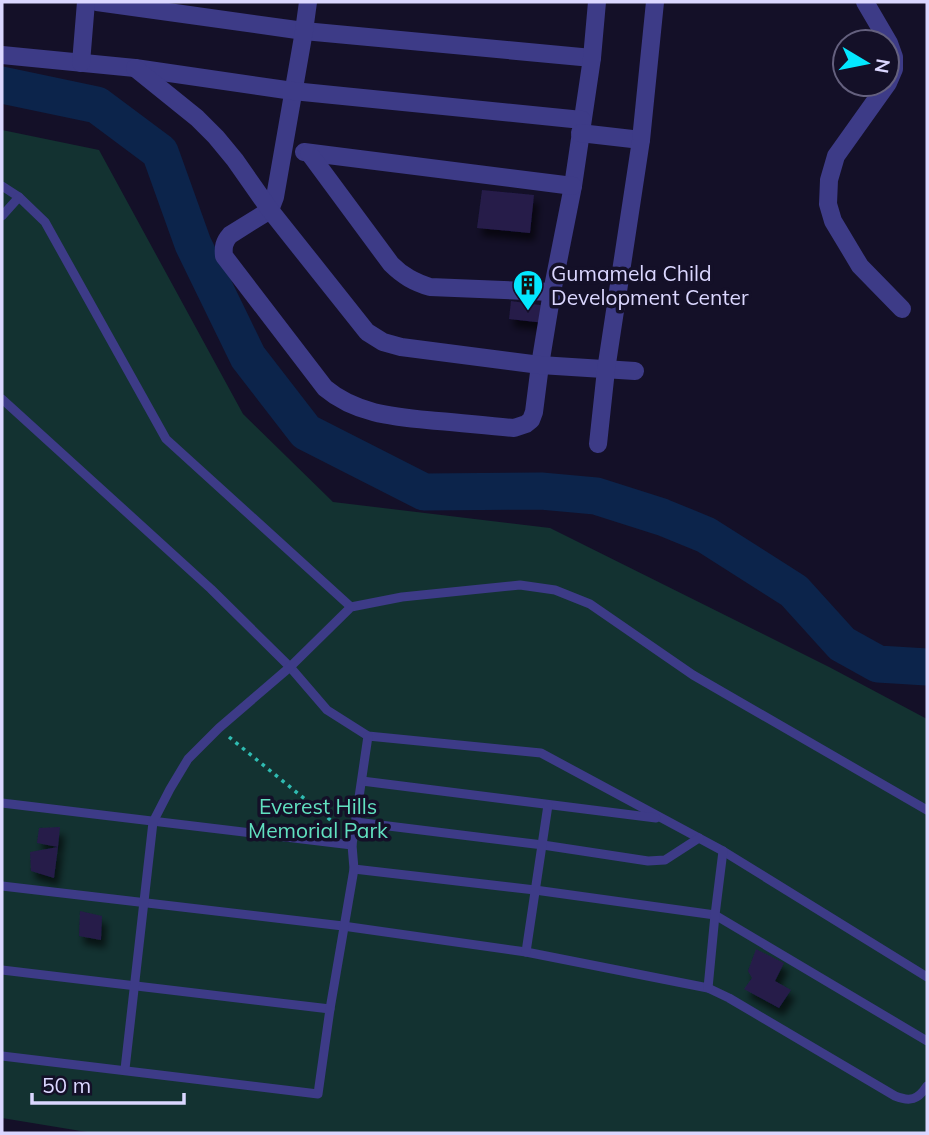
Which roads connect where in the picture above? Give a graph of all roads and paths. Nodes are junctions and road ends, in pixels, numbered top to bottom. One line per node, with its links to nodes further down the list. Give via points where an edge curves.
1 (86, 2): 10 (street)
2 (97, 2): 7 (street)
3 (308, 2): 7 (street)
4 (593, 2): 9 (street)
5 (655, 2): 14 (street)
6 (865, 2): 23 (street, via 889,43 894,69 836,156 828,204 860,266)
7 (304, 31): 9 (street); 12 (street)
8 (2, 55): 10 (street)
9 (592, 58): 13 (street)
10 (81, 63): 11 (street)
11 (135, 68): 12 (street); 20 (street, via 216,137)
12 (293, 91): 13 (street); 15 (street)
13 (581, 127): 14 (street); 18 (street)
14 (641, 140): 25 (street)
15 (284, 147): 16 (street); 20 (street)
16 (309, 153): 18 (street); 22 (street, via 391,264 412,281 430,287)
17 (2, 186): 19 (lane)
18 (573, 186): 22 (street)
19 (19, 197): 21 (lane); 29 (lane, via 45,222 166,439)
20 (270, 211): 24 (street, via 367,332 383,342); 24 (street, via 230,235 224,256 324,388 343,401 393,417 521,427 534,412)
21 (2, 216)
22 (552, 292): 24 (street)
23 (902, 309)
24 (540, 365): 25 (street)
25 (606, 370): 26 (street); 28 (street)
26 (635, 371)
27 (3, 403): 30 (lane, via 211,589)
28 (598, 444)
29 (351, 607): 30 (lane); 36 (lane, via 520,585 555,590 590,604 693,675)
30 (290, 667): 31 (lane); 32 (lane, via 327,710)
31 (219, 728): 38 (lane, via 188,760); 39 (path, via 336,827)
32 (368, 736): 33 (lane); 37 (lane, via 541,753)
33 (362, 781): 35 (lane); 39 (lane)
34 (2, 803): 38 (lane)
35 (548, 805): 37 (lane); 42 (lane)
36 (927, 810)
37 (661, 818): 40 (lane)
38 (153, 822): 41 (lane); 47 (lane)
39 (355, 827): 41 (lane); 42 (lane)
40 (699, 838): 42 (lane, via 665,860 648,861); 43 (lane)
41 (352, 845): 44 (lane)
42 (542, 845): 46 (lane)
43 (723, 851): 48 (lane); 52 (lane)
44 (354, 869): 46 (lane); 49 (lane)
45 (2, 886): 47 (lane)
46 (535, 890): 48 (lane); 50 (lane)
47 (143, 903): 49 (lane); 53 (lane)
48 (715, 915): 54 (lane); 56 (lane)
49 (343, 926): 50 (lane); 55 (lane)
50 (526, 952): 54 (lane)
51 (2, 970): 53 (lane)
52 (927, 977)
53 (135, 986): 55 (lane); 58 (lane)
54 (708, 988): 59 (lane, via 895,1096 910,1101)
55 (330, 1009): 58 (lane, via 318,1094)
56 (927, 1041)
57 (2, 1056): 58 (lane)
58 (125, 1069)
59 (927, 1086)

